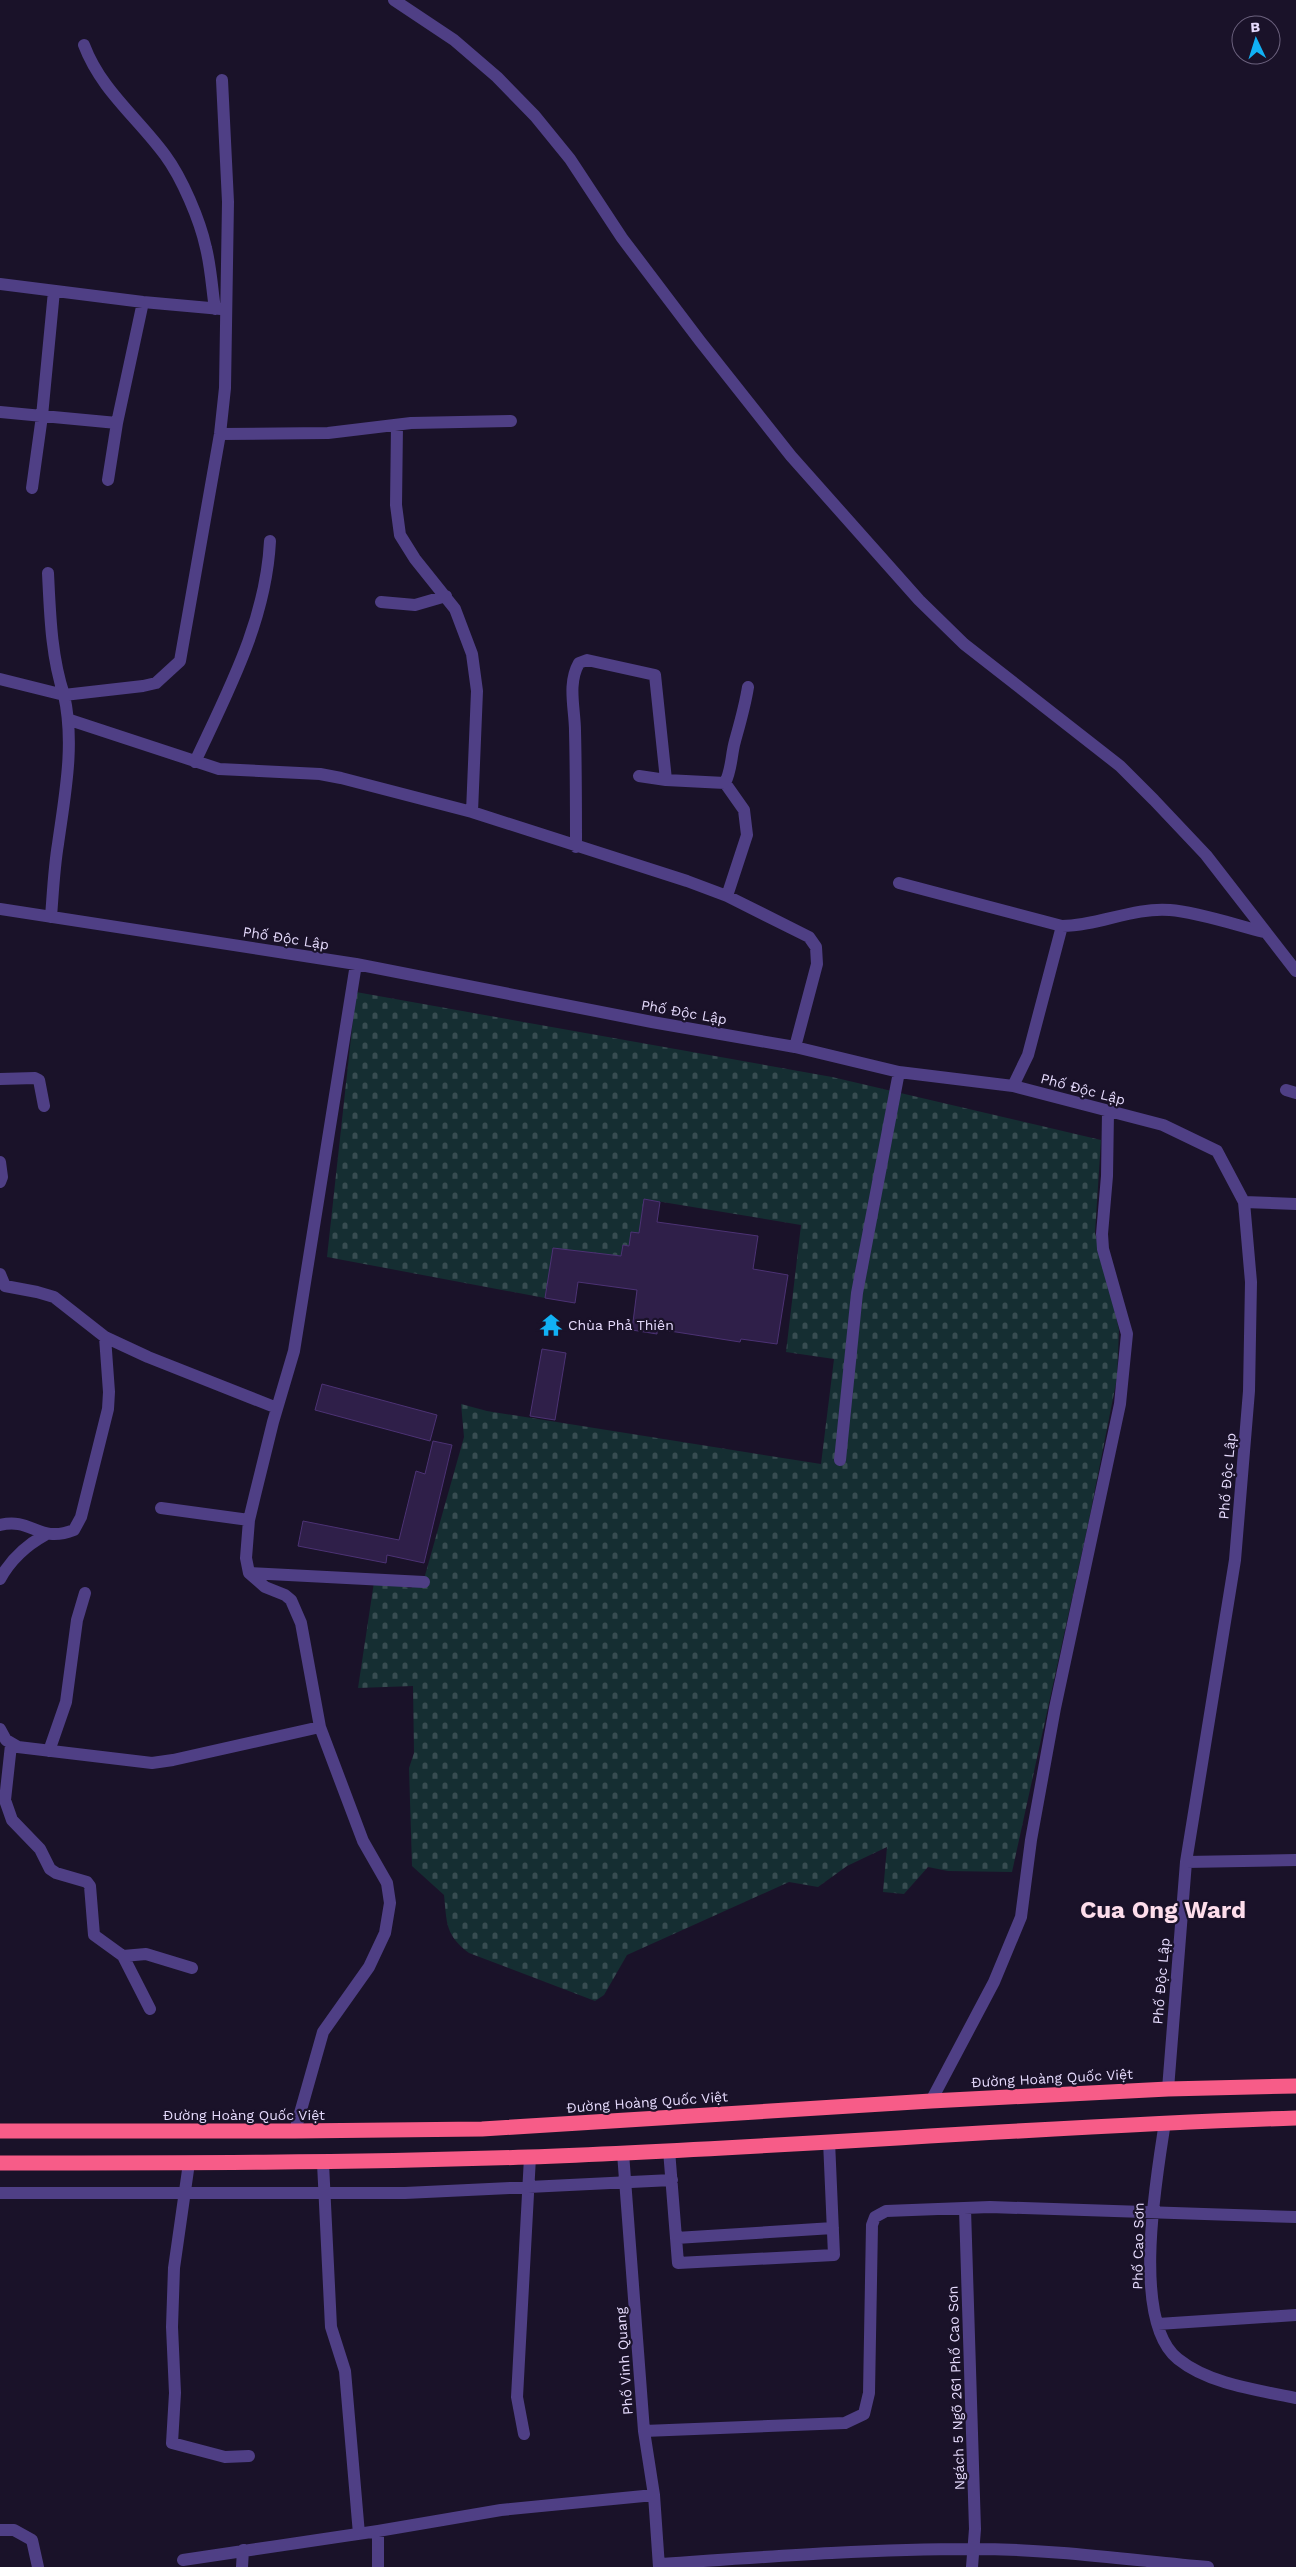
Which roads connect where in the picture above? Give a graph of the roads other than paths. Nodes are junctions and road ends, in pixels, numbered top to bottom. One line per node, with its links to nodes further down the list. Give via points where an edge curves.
1 (394, 0): 36 (street, via 454,40 535,116 570,159 622,238 791,456 919,600 964,644 1120,766 1206,855)
2 (84, 45): 7 (street, via 91,64 108,89 166,156 189,199 206,248)
3 (222, 80): 8 (street, via 228,202)
4 (0, 284): 5 (street)
5 (54, 291): 6 (street); 10 (street)
6 (143, 302): 7 (street); 12 (street)
7 (214, 309): 8 (street)
8 (228, 310): 14 (street)
9 (0, 412): 10 (street)
10 (42, 416): 12 (street); 16 (street)
11 (511, 421): 13 (street)
12 (117, 423): 15 (street)
13 (397, 425): 14 (street, via 328,433); 19 (street, via 396,505 400,535)
14 (220, 434): 23 (street, via 180,661 156,683)
15 (108, 480)
16 (32, 488)
17 (270, 542): 25 (street, via 269,563 256,623 238,672)
18 (48, 573): 23 (street, via 50,624)
19 (446, 596): 20 (street, via 415,606); 29 (street, via 455,609 472,654 477,691)
20 (381, 602)
21 (0, 679): 23 (street)
22 (748, 687): 28 (street, via 744,715)
23 (64, 695): 24 (street)
24 (70, 722): 25 (street); 34 (street)
25 (194, 762): 29 (street, via 219,769 320,774)
26 (639, 776): 27 (street)
27 (666, 780): 28 (street); 30 (street, via 655,675 587,660 579,663 574,671 572,688)
28 (725, 783): 32 (street, via 744,810 747,835)
29 (472, 812): 30 (street)
30 (576, 847): 32 (street)
31 (899, 883): 35 (street)
32 (727, 896): 39 (street, via 809,938 816,946 817,964)
33 (0, 909): 34 (street, Phố Độc Lập)
34 (51, 916): 37 (street, Phố Độc Lập)
35 (1062, 926): 36 (street, via 1077,926 1136,912 1170,910); 42 (street, via 1028,1055)
36 (1264, 932): 38 (street)
37 (356, 964): 39 (street, Phố Độc Lập); 51 (street, via 294,1351)
38 (1296, 971)
39 (795, 1047): 40 (street, Phố Độc Lập)
40 (899, 1072): 42 (street, Phố Độc Lập); 52 (street, via 857,1293)
41 (0, 1079): 43 (street, via 36,1078 42,1086)
42 (1013, 1086): 44 (street, Phố Độc Lập)
43 (44, 1106)
44 (1108, 1112): 47 (street, Phố Độc Lập, via 1163,1125 1217,1151); 72 (street, via 1102,1234 1103,1249 1127,1334 1120,1404 1055,1708 1021,1917 994,1982)
45 (0, 1162): 46 (street)
46 (0, 1182)
47 (1244, 1202): 48 (street); 66 (street, Phố Độc Lập, via 1251,1282 1249,1390 1237,1540)
48 (1296, 1204)
49 (0, 1274): 50 (street, via 5,1286 54,1297)
50 (105, 1337): 51 (street); 56 (street, via 108,1409 81,1517 74,1530)
51 (277, 1408): 54 (street)
52 (840, 1460)
53 (161, 1508): 54 (street)
54 (249, 1520): 57 (street, via 246,1558)
55 (0, 1525): 56 (street, via 10,1522 23,1524)
56 (45, 1535): 58 (street, via 26,1545 6,1567)
57 (249, 1573): 59 (street); 61 (street, via 265,1587 291,1600 301,1623)
58 (0, 1579)
59 (424, 1582)
60 (85, 1593): 64 (street, via 77,1620 66,1702)
61 (320, 1727): 64 (street, via 152,1763); 76 (street, via 363,1841 386,1883 390,1903 385,1933 369,1967 323,2032)
62 (0, 1729): 63 (street)
63 (11, 1745): 64 (street); 67 (street, via 5,1800 12,1820 40,1849 50,1869 87,1882 94,1935)
64 (49, 1751)
65 (1296, 1860): 66 (street)
66 (1186, 1862): 71 (street, Phố Độc Lập)
67 (123, 1956): 68 (street, via 146,1954); 69 (street)
68 (192, 1968)
69 (150, 2009)
70 (1296, 2086): 71 (highway, Đường Hoàng Quốc Việt)
71 (1168, 2089): 72 (highway, Đường Hoàng Quốc Việt)
72 (930, 2101): 76 (highway, Đường Hoàng Quốc Việt, via 482,2128)
73 (1296, 2118): 74 (highway)
74 (1165, 2122): 77 (highway); 91 (street, Phố Cao Sơn)
75 (0, 2131): 76 (highway, Đường Hoàng Quốc Việt)
76 (295, 2131)
77 (829, 2141): 78 (highway); 93 (street)
78 (669, 2150): 79 (highway); 84 (street)
79 (623, 2153): 80 (highway); 85 (street, Phố Vinh Quang)
80 (530, 2157): 83 (highway); 86 (street)
81 (0, 2163): 82 (highway)
82 (189, 2163): 83 (highway); 88 (street)
83 (324, 2163): 89 (street)
84 (672, 2180): 85 (street); 94 (street)
85 (625, 2182): 86 (street); 98 (street, Phố Vinh Quang)
86 (528, 2187): 89 (street); 99 (street, via 517,2397)
87 (0, 2193): 88 (street)
88 (185, 2193): 89 (street); 100 (street, via 174,2268 172,2444 225,2457)
89 (325, 2193): 104 (street, via 331,2327 345,2371)
90 (965, 2209): 91 (street); 98 (street, via 886,2211 876,2217 872,2225 870,2393 864,2414 845,2423); 105 (street, Ngách 5 Ngõ 261 Phố Cao Sơn)
91 (1152, 2211): 92 (street); 96 (street, Phố Cao Sơn, via 1150,2285)
92 (1296, 2217)
93 (833, 2228): 94 (street); 94 (street, via 834,2255 678,2263)
94 (676, 2238)
95 (1296, 2315): 96 (street)
96 (1158, 2324): 97 (street, Phố Cao Sơn, via 1176,2358 1195,2370 1250,2388)
97 (1296, 2398)
98 (644, 2431): 101 (street, Phố Vinh Quang)
99 (524, 2434)
100 (249, 2456)
101 (654, 2495): 103 (street, via 501,2510); 108 (street, Phố Vinh Quang)
102 (0, 2530): 109 (street, via 14,2530 32,2540)
103 (378, 2531): 104 (street); 111 (street)
104 (359, 2534): 106 (street)
105 (974, 2549): 108 (street, via 783,2556); 112 (street, Ngách 5 Ngõ 261 Phố Cao Sơn); 113 (street)
106 (243, 2550): 107 (street); 110 (street)
107 (183, 2560)
108 (659, 2565)
109 (38, 2567)
110 (242, 2567)
111 (378, 2567)
112 (972, 2567)
113 (1208, 2567)

